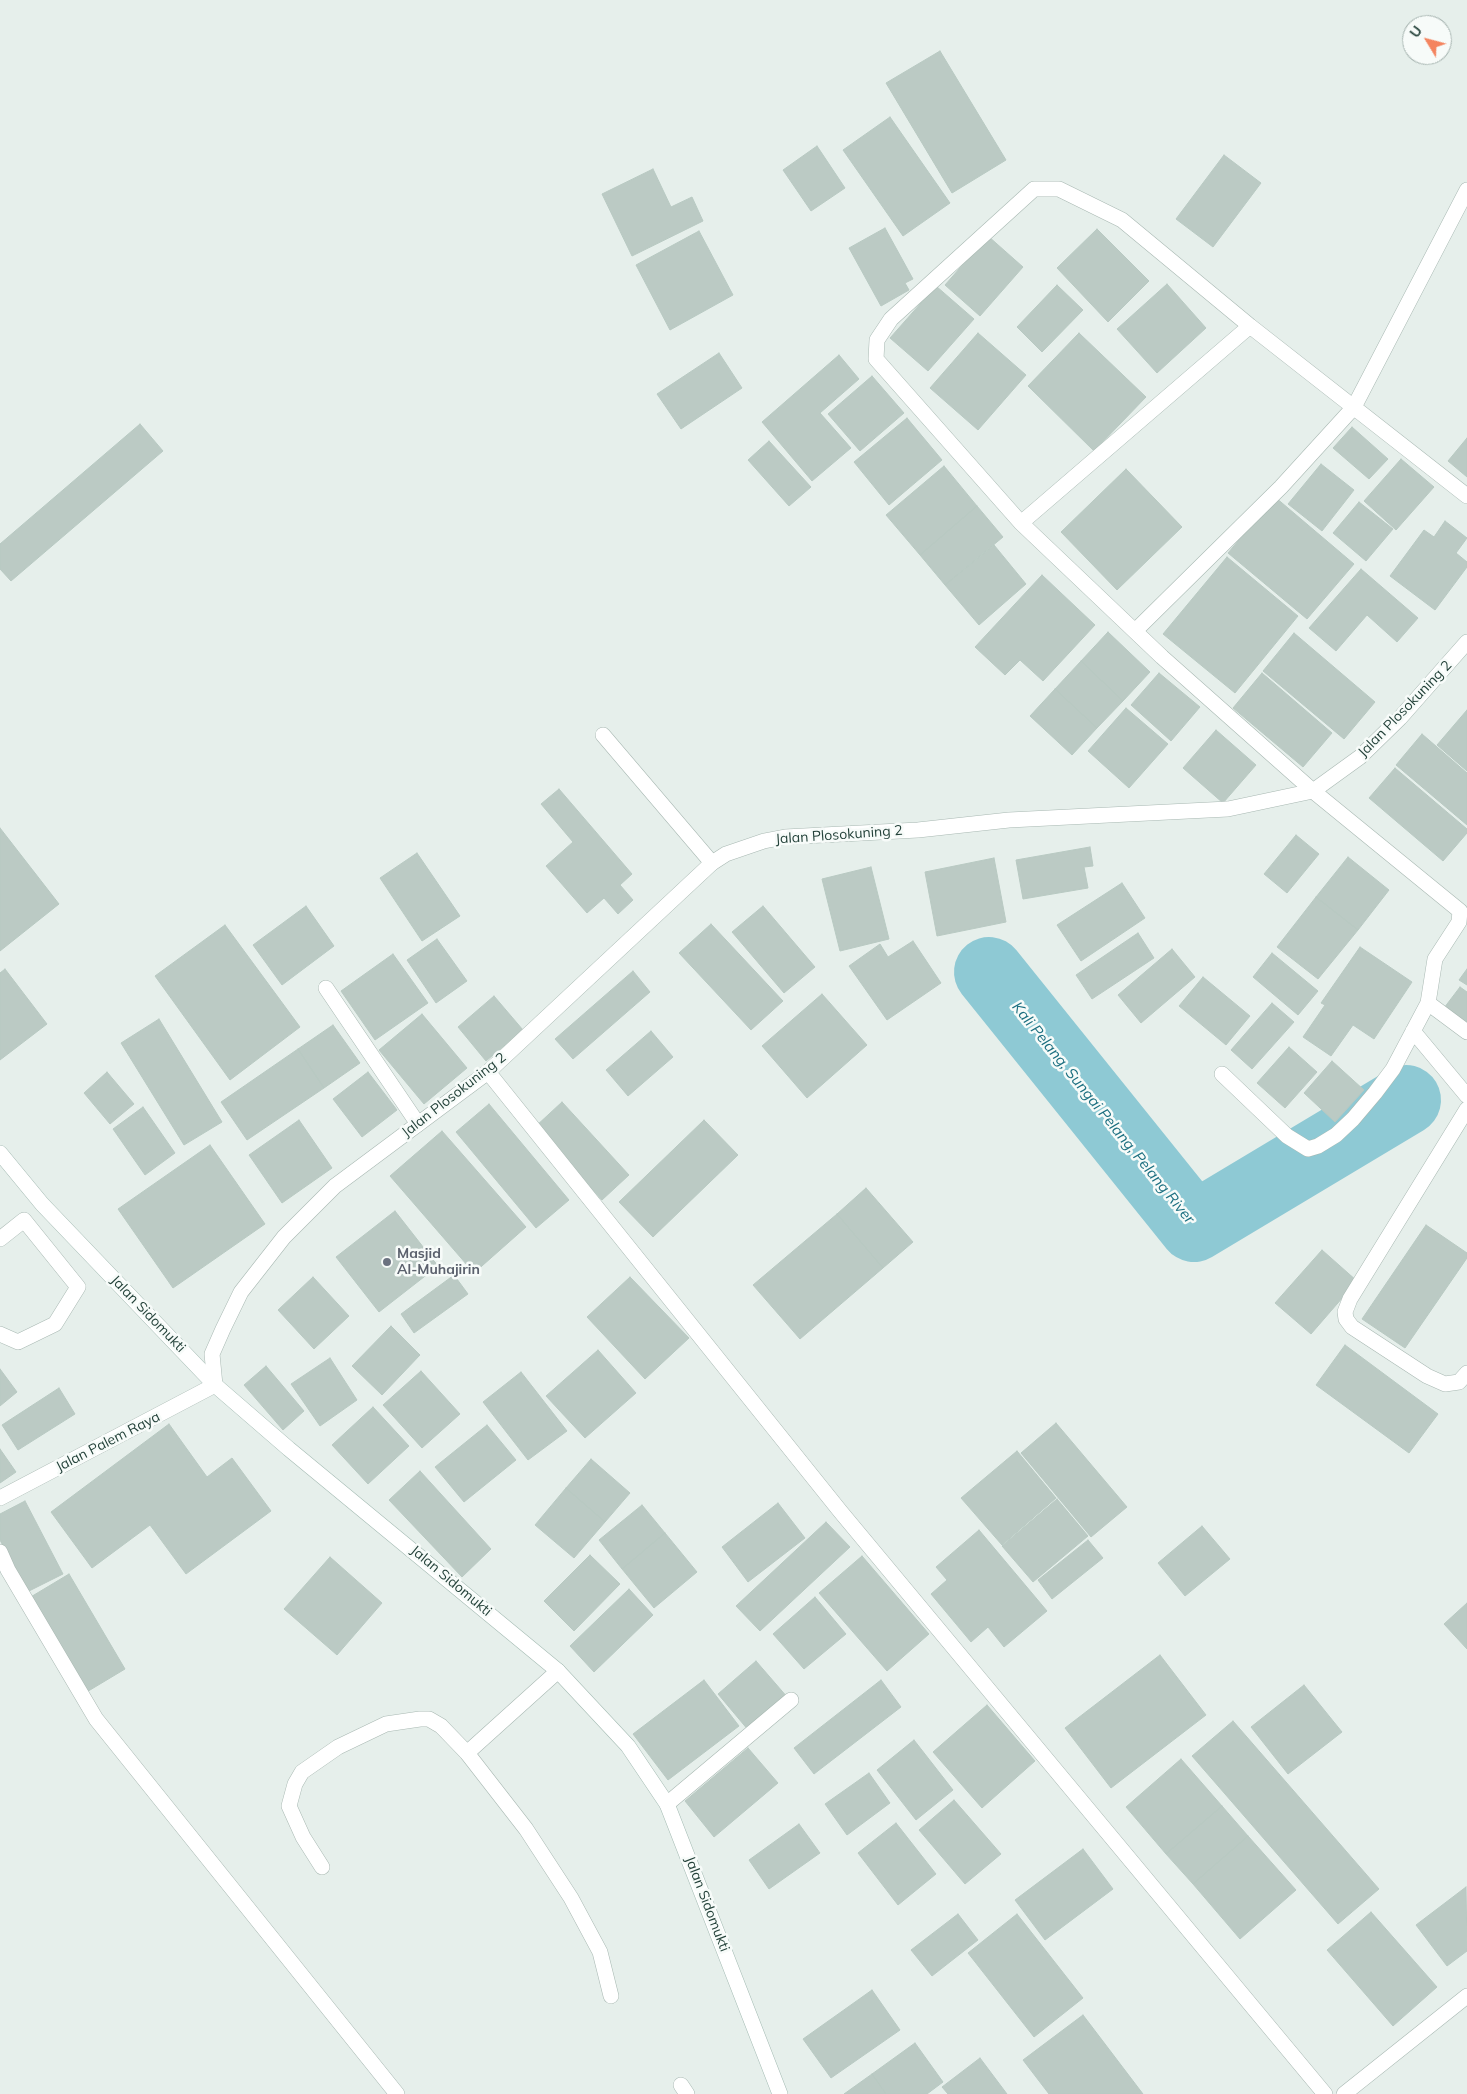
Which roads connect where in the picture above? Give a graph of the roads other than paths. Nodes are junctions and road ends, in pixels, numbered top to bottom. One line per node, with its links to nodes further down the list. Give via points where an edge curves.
1 (1467, 190): 3 (street)
2 (1250, 326): 3 (street); 5 (street); 5 (street, via 1122,220 1059,189 1034,189 891,319 877,340 876,359)
3 (1354, 407): 4 (street); 6 (street, via 1281,487)
4 (1467, 496)
5 (1021, 523): 6 (street)
6 (1135, 631): 9 (street)
7 (1467, 642): 9 (street, Jalan Plosokuning 2, via 1400,718 1360,757)
8 (603, 735): 10 (street)
9 (1313, 790): 10 (street, Jalan Plosokuning 2, via 1228,809 1010,820 778,839 746,847); 12 (street, via 1460,911 1459,922 1435,959)
10 (712, 863): 15 (street, Jalan Plosokuning 2)
11 (326, 988): 19 (street)
12 (1428, 1002): 13 (street); 14 (street)
13 (1413, 1031): 16 (street, via 1393,1069 1353,1119 1330,1139 1308,1149 1281,1130); 17 (street)
14 (1467, 1032)
15 (488, 1072): 19 (street, Jalan Plosokuning 2); 36 (street, via 840,1512)
16 (1222, 1074)
17 (1467, 1096)
18 (1467, 1109): 23 (street, via 1345,1312 1352,1327 1427,1376 1445,1384 1459,1382)
19 (418, 1124): 24 (street, Jalan Plosokuning 2, via 335,1186 284,1237 241,1292 212,1354)
20 (0, 1153): 24 (street, Jalan Sidomukti, via 42,1204)
21 (0, 1239): 22 (street, via 24,1220 78,1287 55,1324 18,1342)
22 (0, 1334)
23 (1467, 1374)
24 (216, 1385): 25 (street, Jalan Palem Raya); 27 (street, Jalan Sidomukti)
25 (0, 1498)
26 (0, 1552): 34 (street, via 96,1719)
27 (558, 1671): 29 (street); 30 (street, Jalan Sidomukti, via 628,1746)
28 (791, 1700): 30 (street)
29 (467, 1753): 31 (street, via 441,1726 429,1719 420,1719 386,1724 338,1747 302,1772 294,1784 289,1806); 32 (street, via 526,1829 571,1898 600,1952)
30 (667, 1804): 35 (street, Jalan Sidomukti)
31 (322, 1867)
32 (611, 1996)
33 (1467, 1996): 37 (street)
34 (397, 2094)
35 (780, 2094)
36 (1326, 2094)
37 (1344, 2094)

